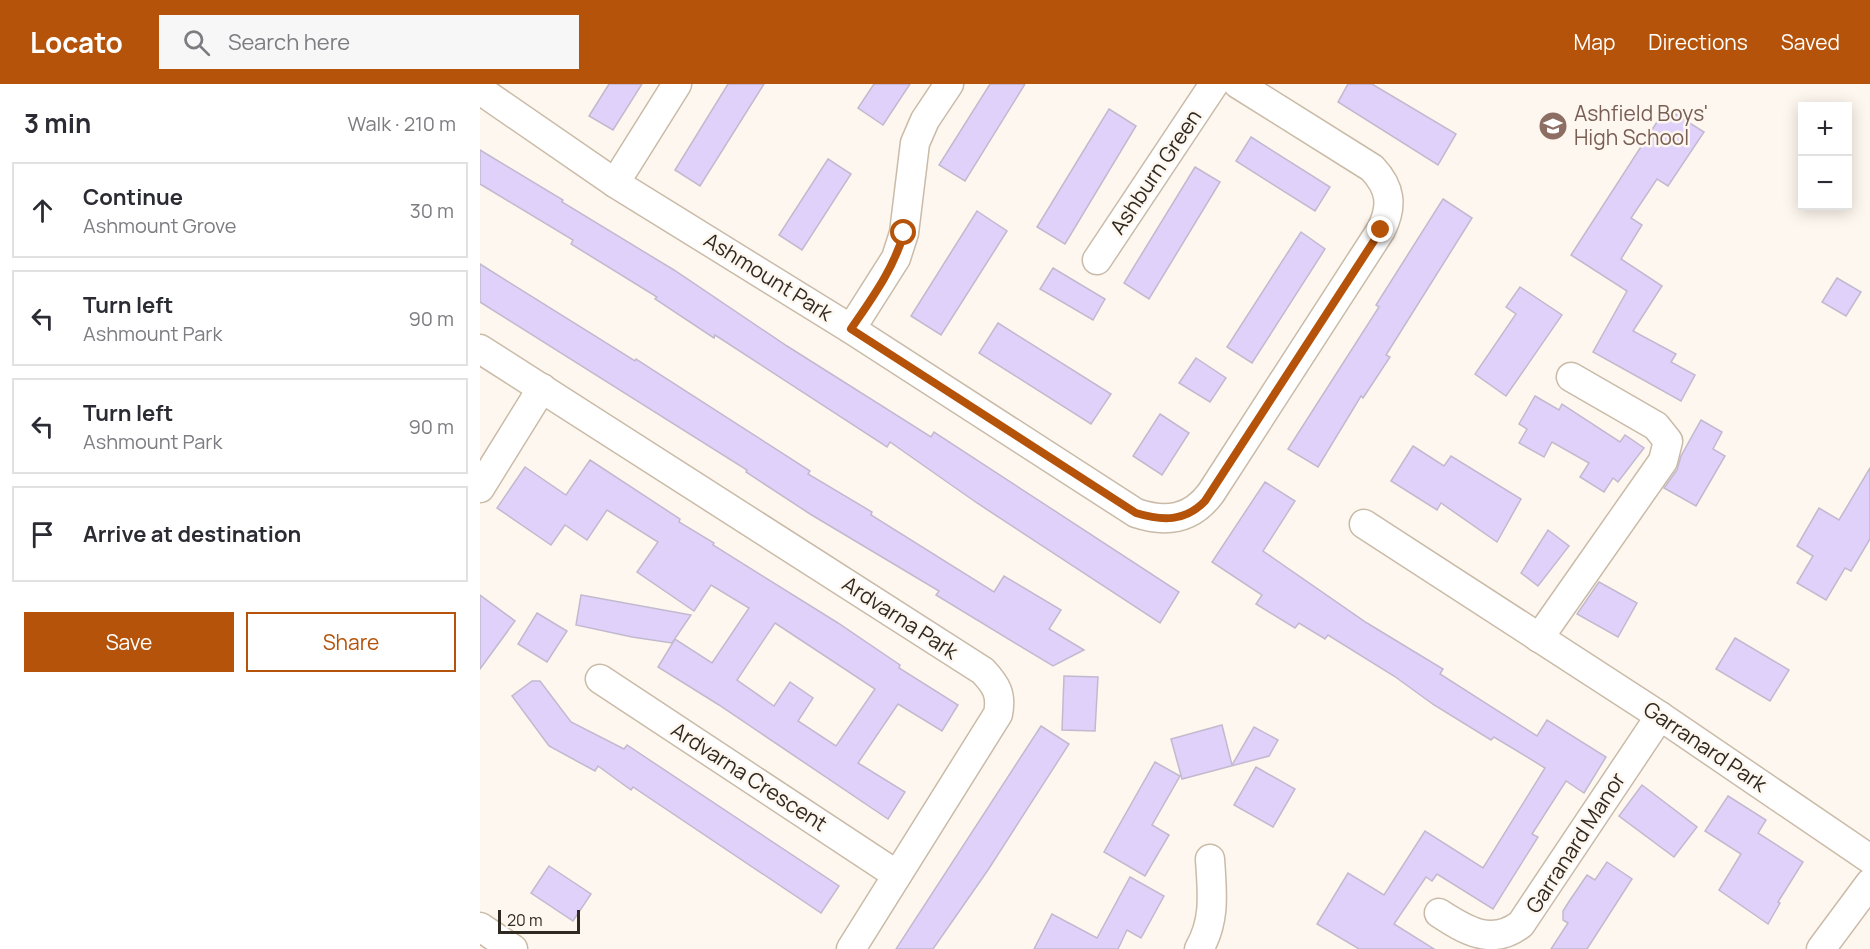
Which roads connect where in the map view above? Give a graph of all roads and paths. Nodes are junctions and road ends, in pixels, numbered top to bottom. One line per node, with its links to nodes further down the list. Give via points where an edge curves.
1 (677, 84): 6 (street)
2 (949, 84): 8 (street, via 915,143 904,233 896,258)
3 (1214, 84): 7 (street, Ashburn Green)
4 (1238, 84): 8 (street, Ashmount Park, via 1372,168 1389,194 1389,209 1381,230 1211,493 1193,511 1170,520 1136,513)
5 (480, 90): 6 (street, Ashmount Park)
6 (615, 183): 8 (street, Ashmount Park)
7 (1097, 260)
8 (851, 329)
9 (480, 350): 11 (street)
10 (1571, 377): 14 (street, via 1656,426 1668,441 1667,450)
11 (542, 388): 12 (street); 19 (street, Ardvarna Park, via 983,671 996,684 1001,699 998,714)
12 (480, 488)
13 (1364, 524): 14 (street, Garranard Park)
14 (1539, 638): 16 (street, Garranard Park)
15 (600, 679): 19 (street, Ardvarna Crescent)
16 (1660, 716): 17 (street, Garranard Park); 21 (street, Garranard Manor, via 1521,924 1502,934 1483,936 1463,929)
17 (1870, 859)
18 (1210, 860): 25 (street, via 1211,926)
19 (897, 875): 24 (street, Ardvarna Park)
20 (1870, 883): 26 (street)
21 (1439, 913)
22 (480, 927): 23 (street)
23 (513, 949)
24 (850, 949)
25 (1199, 949)
26 (1821, 949)

